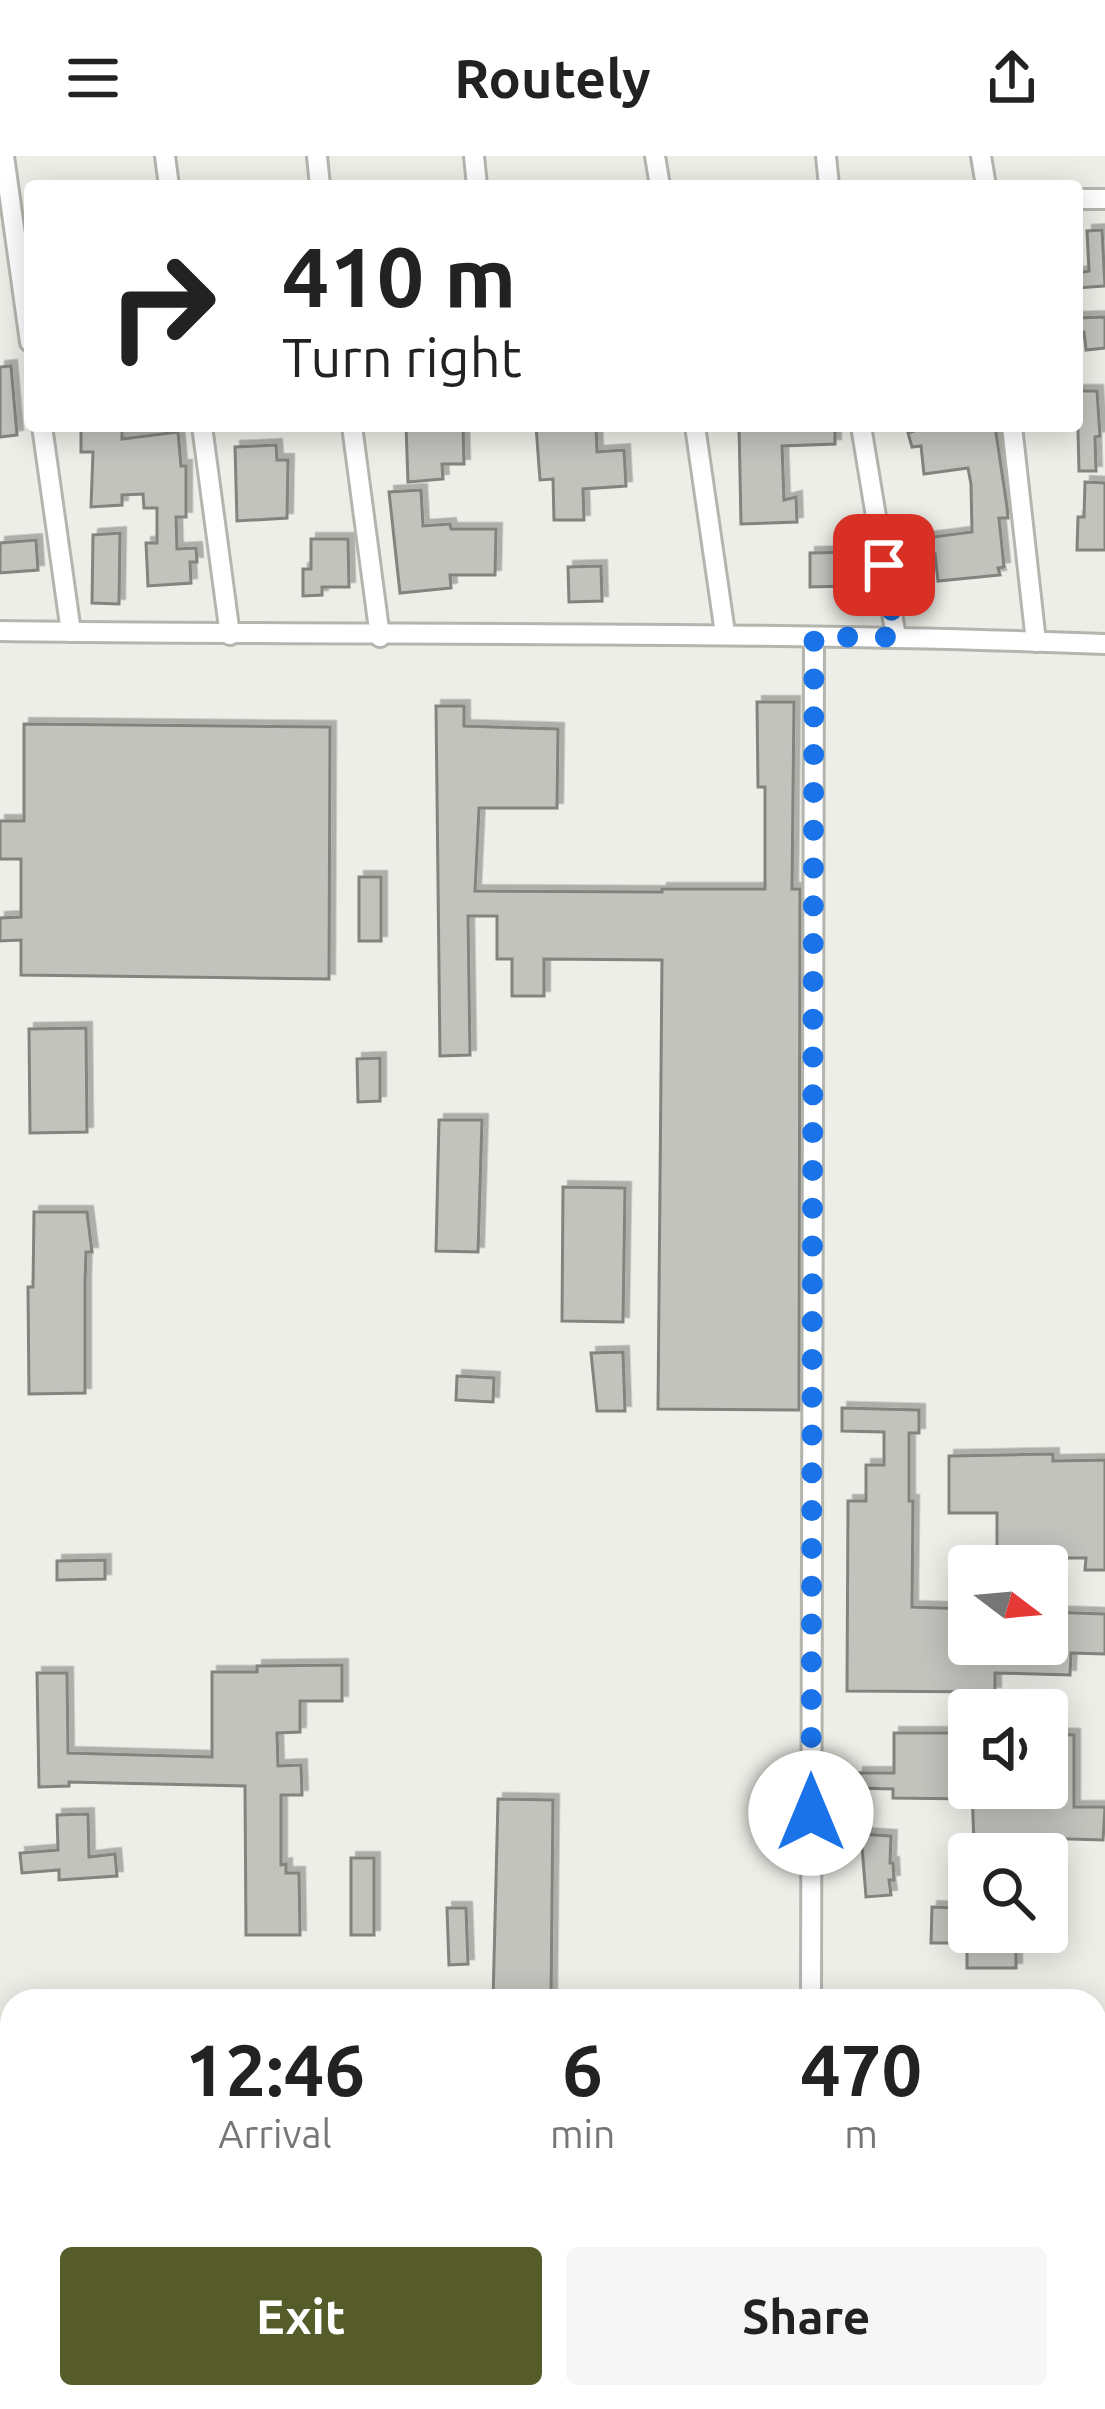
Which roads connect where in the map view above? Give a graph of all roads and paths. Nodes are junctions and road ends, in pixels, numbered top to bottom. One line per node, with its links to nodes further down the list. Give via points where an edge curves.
1 (4, 156): 2 (street)
2 (13, 199): 3 (street)
3 (24, 292)
4 (43, 432): 11 (street)
5 (203, 432): 13 (street)
6 (353, 432): 14 (street)
7 (696, 432): 12 (street)
8 (862, 432): 16 (street)
9 (1013, 432): 17 (street)
10 (0, 631): 11 (street)
11 (71, 632): 13 (street)
12 (725, 633): 14 (street); 15 (street)
13 (230, 634): 14 (street)
14 (380, 637)
15 (814, 637): 16 (street); 19 (street)
16 (896, 637): 17 (street)
17 (1036, 642): 18 (street)
18 (1105, 644)
19 (811, 1989)

